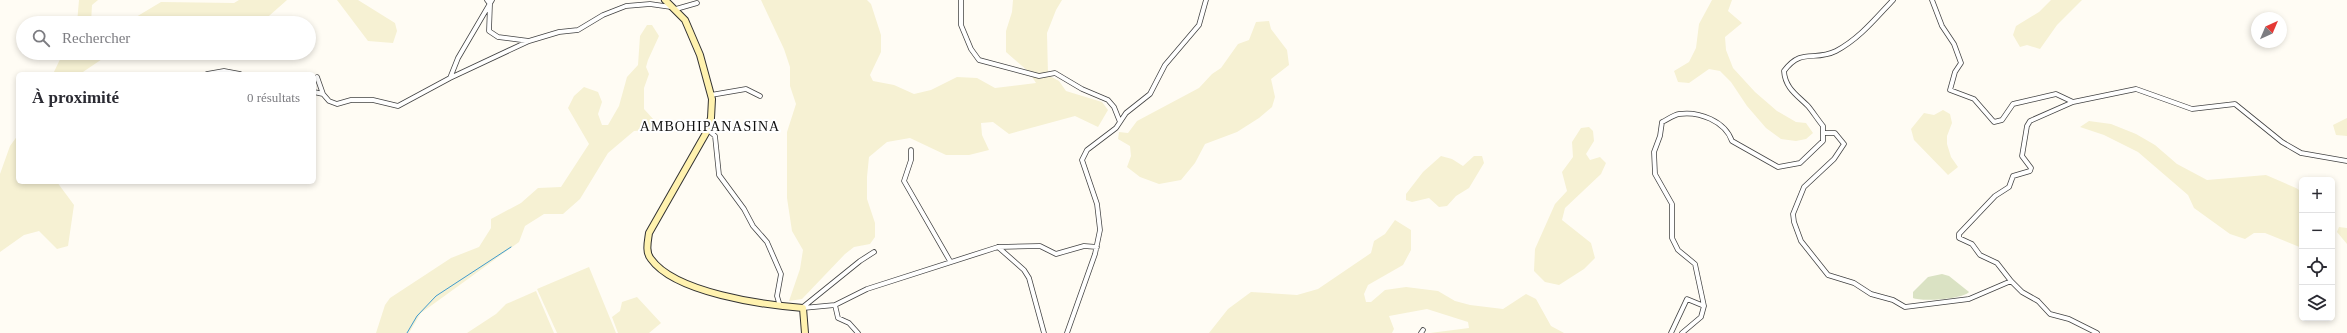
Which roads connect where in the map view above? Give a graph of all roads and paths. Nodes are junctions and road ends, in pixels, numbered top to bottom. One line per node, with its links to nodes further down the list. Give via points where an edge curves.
1 (665, 0): 8 (street)
2 (961, 0): 19 (street, via 961,25 971,49 979,60 1039,76 1056,73 1082,89 1108,100)
3 (1206, 0): 19 (street, via 1199,25 1165,65 1150,94 1126,113)
4 (1893, 0): 21 (street, via 1857,38 1834,52 1798,56 1784,71 1784,80 1823,126)
5 (1932, 0): 18 (street, via 1961,63 1955,72 1950,90 1974,99 1994,122 2002,120 2014,104 2056,94)
6 (489, 1): 9 (street, via 489,31 498,37); 13 (street)
7 (697, 3): 8 (street)
8 (673, 8): 9 (street, via 650,4 626,6 603,15 578,30 559,32); 16 (street, via 685,20 700,55)
9 (529, 41): 13 (street)
10 (218, 72): 11 (street)
11 (229, 72)
12 (317, 77): 15 (street)
13 (450, 78): 15 (street, via 398,106 373,100 351,100 337,104 329,101)
14 (316, 92): 15 (street)
15 (323, 94)
16 (711, 95): 17 (street, via 746,89); 20 (street, via 711,118)
17 (760, 96)
18 (2073, 102): 23 (street, via 2136,90 2192,109 2235,104 2282,142 2301,153); 28 (street, via 2030,121 2022,156 2031,168 2030,171 2013,176 2009,187 1995,196 1959,234 1959,238 1972,244 1980,255 1997,263)
19 (1120, 122): 25 (street, via 1103,140 1088,150 1082,160 1097,204 1100,230)
20 (707, 129): 30 (street, via 715,136 719,175 753,226 767,242 778,268 780,274 777,296); 30 (street, via 649,233 647,248 651,259 670,276 688,286)
21 (1824, 133): 28 (street, via 1835,133 1844,144 1834,159 1804,187 1793,214 1801,241 1828,275 1854,283 1871,294 1893,300 1905,307 1969,299); 31 (street, via 1823,141 1800,163 1778,168 1732,141 1729,133 1708,117 1689,113 1677,114 1662,122 1654,152 1655,174 1672,204 1672,238 1678,250 1694,264)
22 (911, 150): 27 (street, via 911,160 904,181)
23 (2347, 161)
24 (998, 247): 25 (street, via 1040,246 1056,254 1084,246); 27 (street); 35 (street, via 1024,270 1029,278)
25 (1097, 247): 36 (street)
26 (874, 252): 32 (street)
27 (950, 261): 29 (street, via 867,289)
28 (2011, 281): 39 (street, via 2022,292 2038,301 2050,314 2069,319)
29 (835, 305): 32 (street); 34 (street, via 838,318 849,323)
30 (780, 306): 32 (street)
31 (1704, 306): 37 (street, via 1687,299); 38 (street, via 1701,317)
32 (803, 308): 33 (street)
33 (805, 333)
34 (858, 333)
35 (1044, 333)
36 (1067, 333)
37 (1671, 333)
38 (1682, 333)
39 (2097, 333)

